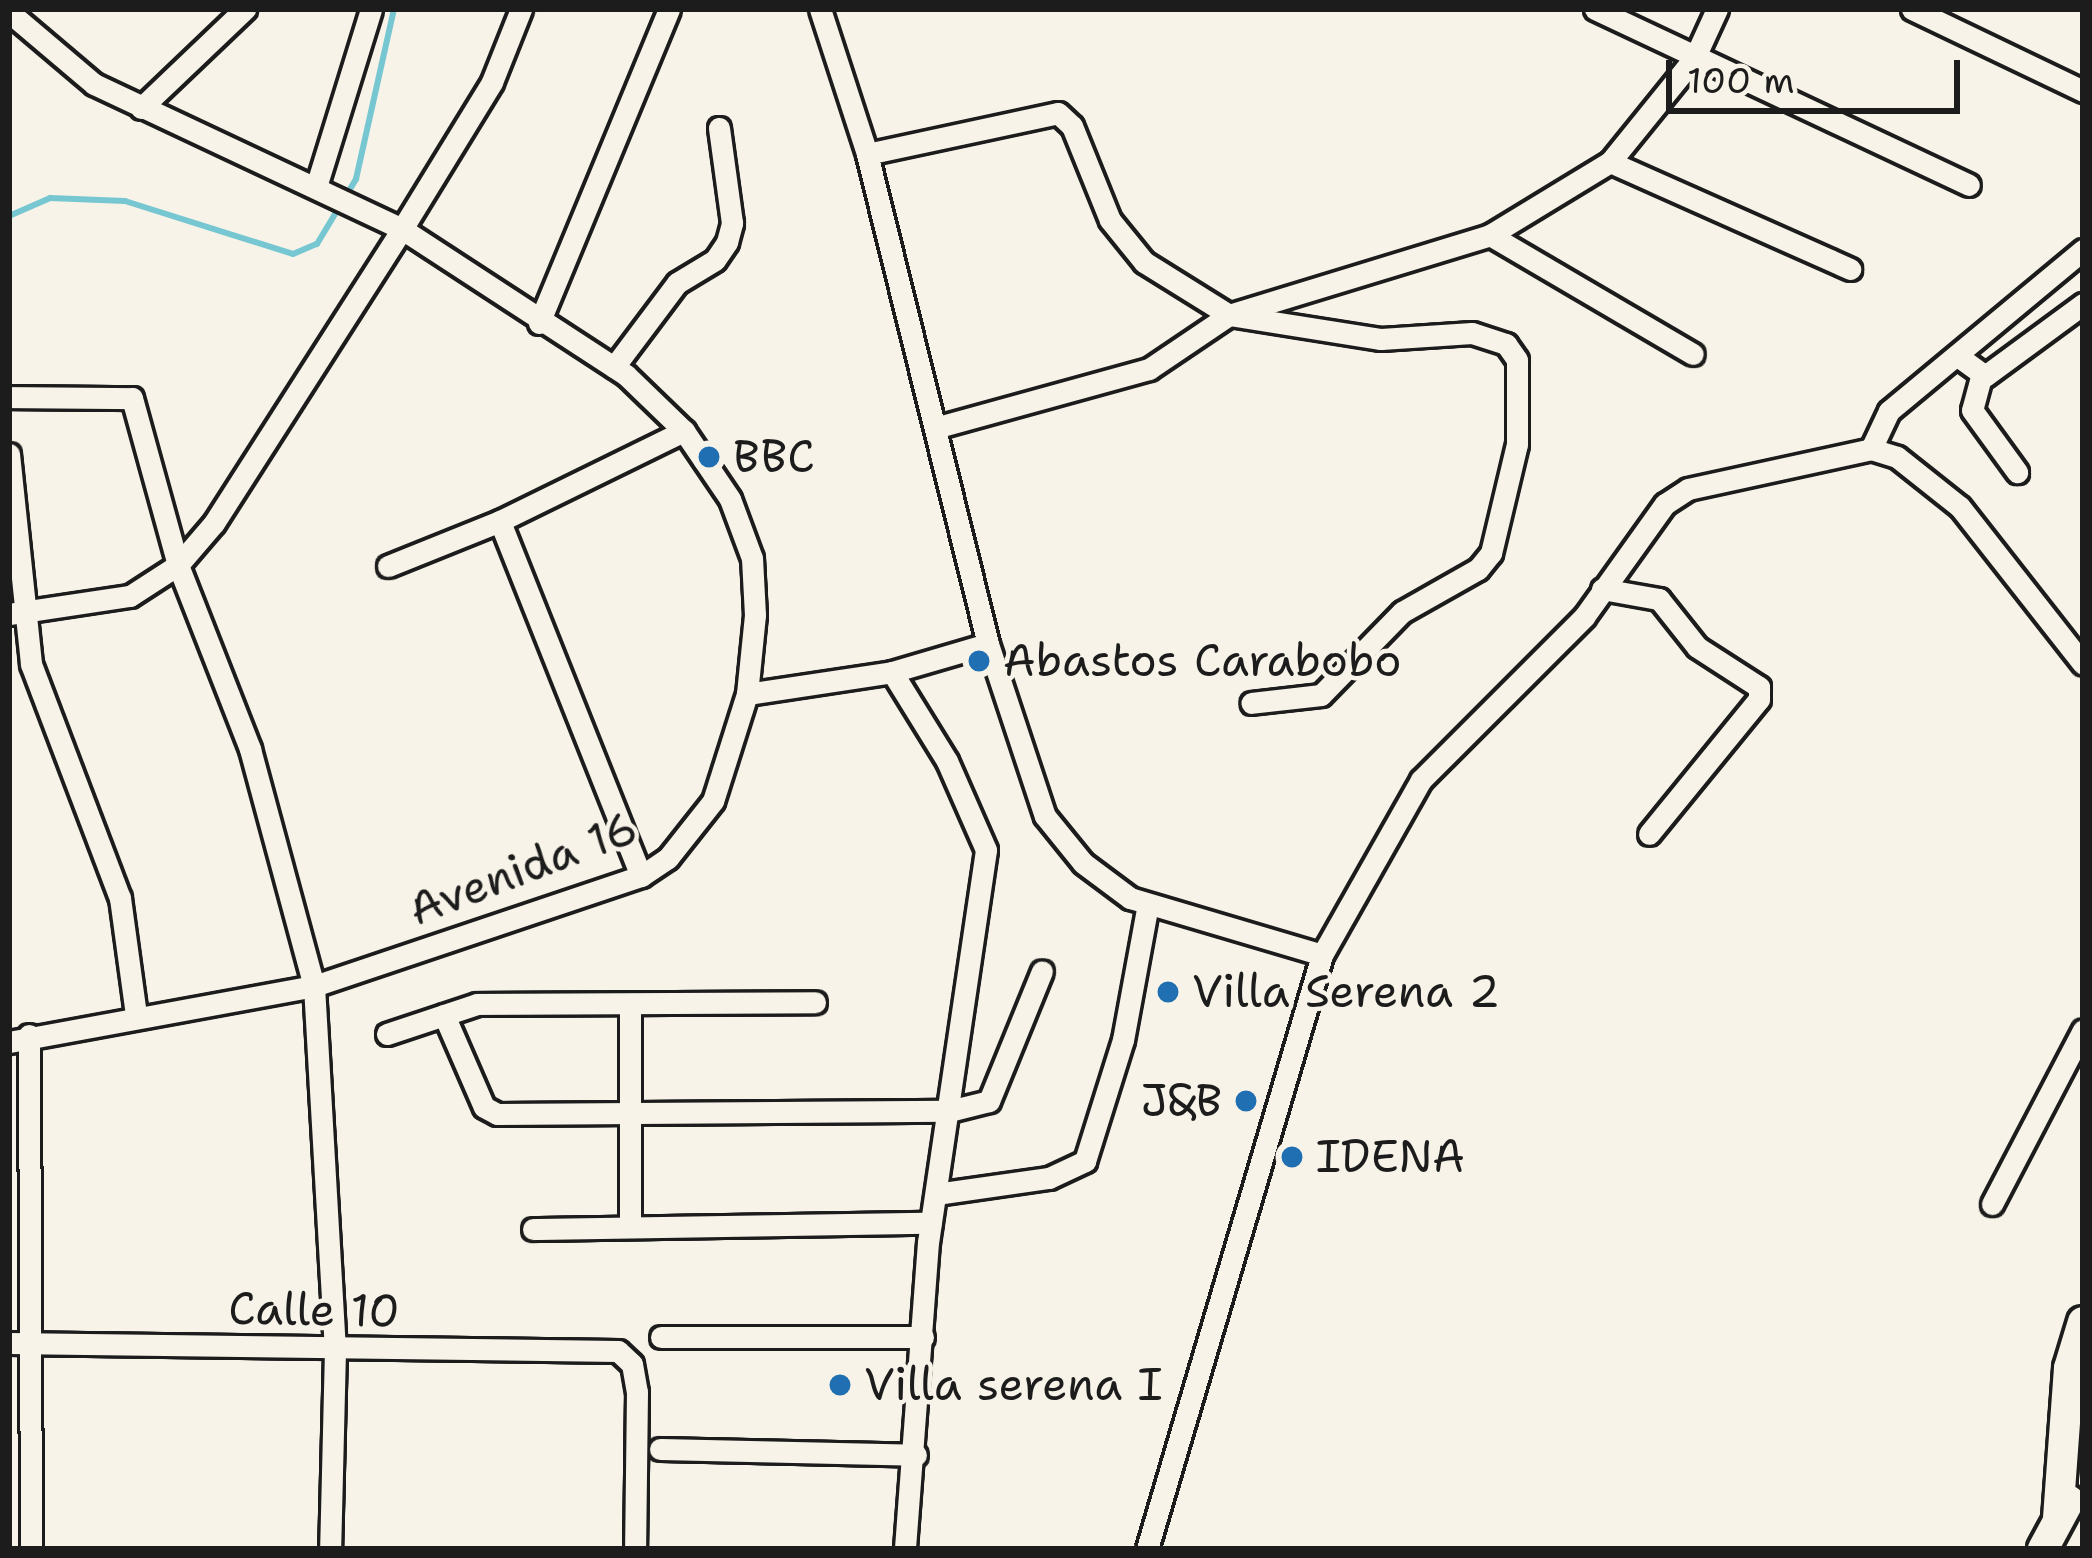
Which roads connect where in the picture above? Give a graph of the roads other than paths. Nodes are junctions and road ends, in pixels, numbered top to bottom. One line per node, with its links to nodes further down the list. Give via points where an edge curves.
1 (245, 9): 12 (street)
2 (371, 9): 17 (street)
3 (521, 9): 18 (street, via 492,82)
4 (669, 9): 24 (street)
5 (820, 9): 14 (street)
6 (1595, 9): 10 (street)
7 (1717, 9): 10 (street)
8 (1912, 9): 11 (street)
9 (9, 12): 12 (street, via 94,84)
10 (1695, 57): 15 (street); 16 (street)
11 (2083, 91)
12 (141, 108): 17 (street)
13 (718, 128): 27 (street, via 732,223 727,242 716,260 677,284)
14 (867, 154): 23 (street, via 1058,112 1072,126 1110,220 1144,262); 30 (street)
15 (1610, 162): 19 (street); 21 (street)
16 (1969, 185)
17 (325, 191): 18 (street, Avenida 16)
18 (402, 229): 24 (street, Avenida 16); 36 (street, via 214,523)
19 (1490, 235): 23 (street); 25 (street)
20 (2083, 250): 26 (street)
21 (1850, 269)
22 (2083, 304): 28 (street)
23 (1229, 315): 30 (street, via 1149,369); 44 (street, via 1382,339 1492,334 1517,360 1511,480 1496,541 1478,569 1402,612 1321,695)
24 (538, 323): 27 (street, Avenida 16)
25 (1693, 354)
26 (1959, 357): 28 (street); 32 (street, via 1889,411)
27 (614, 367): 31 (street, Avenida 16)
28 (1981, 377): 34 (street, via 1972,410)
29 (9, 397): 36 (street, via 132,398)
30 (938, 427): 40 (street)
31 (684, 431): 35 (street); 43 (street, Avenida 16, via 730,499 752,558)
32 (1871, 449): 38 (street, via 1688,489 1640,530); 41 (street, via 1928,476 1960,507)
33 (9, 454): 39 (street)
34 (2017, 472)
35 (500, 521): 37 (street); 46 (street)
36 (178, 565): 39 (street, via 130,596); 50 (street, via 250,749)
37 (388, 566)
38 (1602, 589): 45 (street, via 1659,599 1696,647 1759,687 1759,699); 48 (street, via 1515,692 1421,780)
39 (17, 614): 53 (street, via 120,898)
40 (988, 644): 42 (street); 47 (street, via 1045,816 1083,863)
41 (2083, 664)
42 (892, 672): 43 (street); 58 (street, via 946,761 986,850)
43 (747, 694): 46 (street, Avenida 16, via 713,800 668,858)
44 (1251, 703)
45 (1649, 834)
46 (640, 876): 50 (street, Avenida 16)
47 (1148, 904): 48 (street); 60 (street, via 1123,1040 1085,1161 1049,1178)
48 (1322, 955): 80 (street)
49 (1042, 971): 58 (street, via 988,1101)
50 (314, 986): 53 (street, Avenida 16); 69 (street)
51 (815, 1002): 52 (street)
52 (630, 1007): 54 (street, via 477,1004); 59 (street)
53 (136, 1015): 57 (street, Avenida 16)
54 (444, 1015): 56 (street); 59 (street, via 484,1107 497,1114)
55 (2083, 1030): 61 (street)
56 (387, 1034)
57 (19, 1039): 68 (street)
58 (949, 1111): 59 (street); 60 (street)
59 (628, 1115): 63 (street)
60 (935, 1194): 62 (street)
61 (1992, 1204)
62 (931, 1223): 63 (street); 66 (street)
63 (630, 1227): 64 (street)
64 (533, 1228)
65 (2083, 1322): 70 (street)
66 (923, 1336): 67 (street); 73 (street)
67 (661, 1337)
68 (20, 1343): 69 (street, Calle 10); 76 (street)
69 (334, 1350): 77 (street); 78 (street, Calle 10, via 618,1351 632,1364 637,1392)
70 (2069, 1368): 71 (street); 75 (street)
71 (2083, 1404)
72 (660, 1449): 73 (street)
73 (916, 1455): 79 (street)
74 (2083, 1481): 75 (street)
75 (2058, 1518): 81 (street)
76 (31, 1549)
77 (330, 1549)
78 (635, 1549)
79 (905, 1549)
80 (1147, 1549)
81 (2043, 1549)

